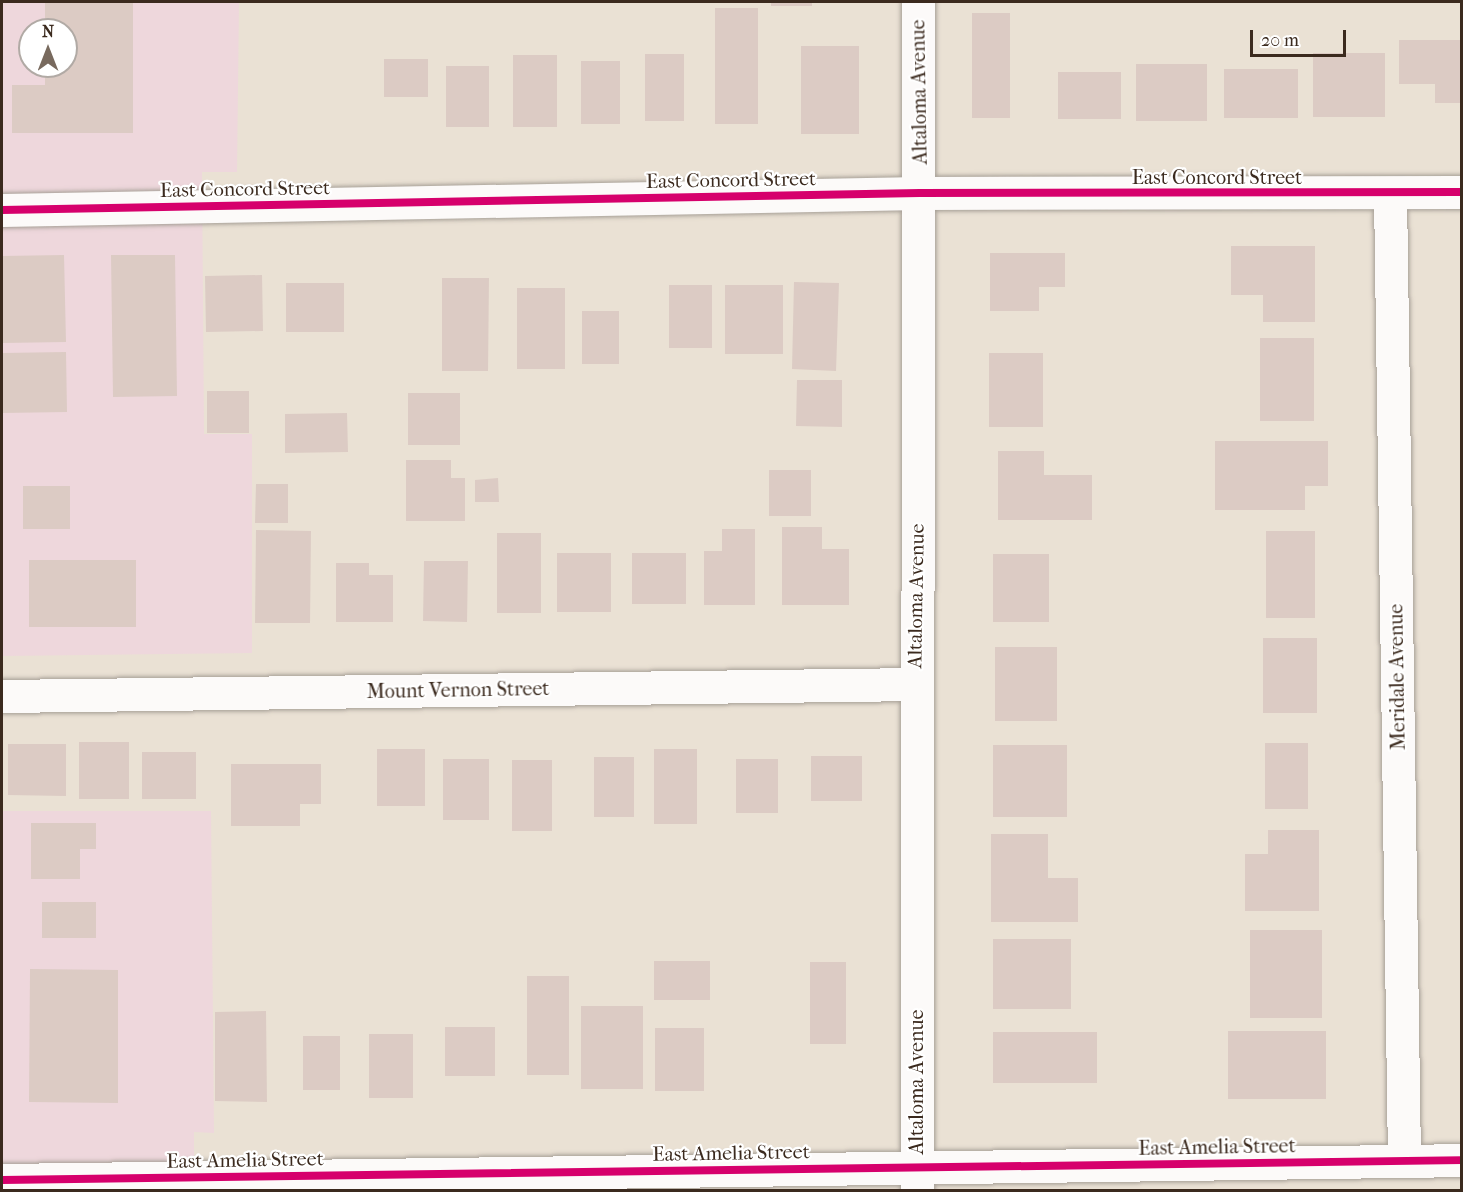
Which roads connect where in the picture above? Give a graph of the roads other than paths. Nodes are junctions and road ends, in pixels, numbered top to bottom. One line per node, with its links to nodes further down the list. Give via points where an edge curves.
1 (918, 2): 3 (street, Altaloma Avenue)
2 (1461, 192): 4 (street, East Concord Street)
3 (920, 193): 4 (street, East Concord Street); 5 (street, East Concord Street); 6 (street, Altaloma Avenue)
4 (1390, 193): 9 (street, Meridale Avenue)
5 (2, 210)
6 (915, 684): 7 (street, Mount Vernon Street); 10 (street, Altaloma Avenue)
7 (2, 696)
8 (1461, 1160): 9 (street, East Amelia Street)
9 (1404, 1161): 10 (street, East Amelia Street)
10 (917, 1179): 11 (street, East Amelia Street)
11 (2, 1180)

